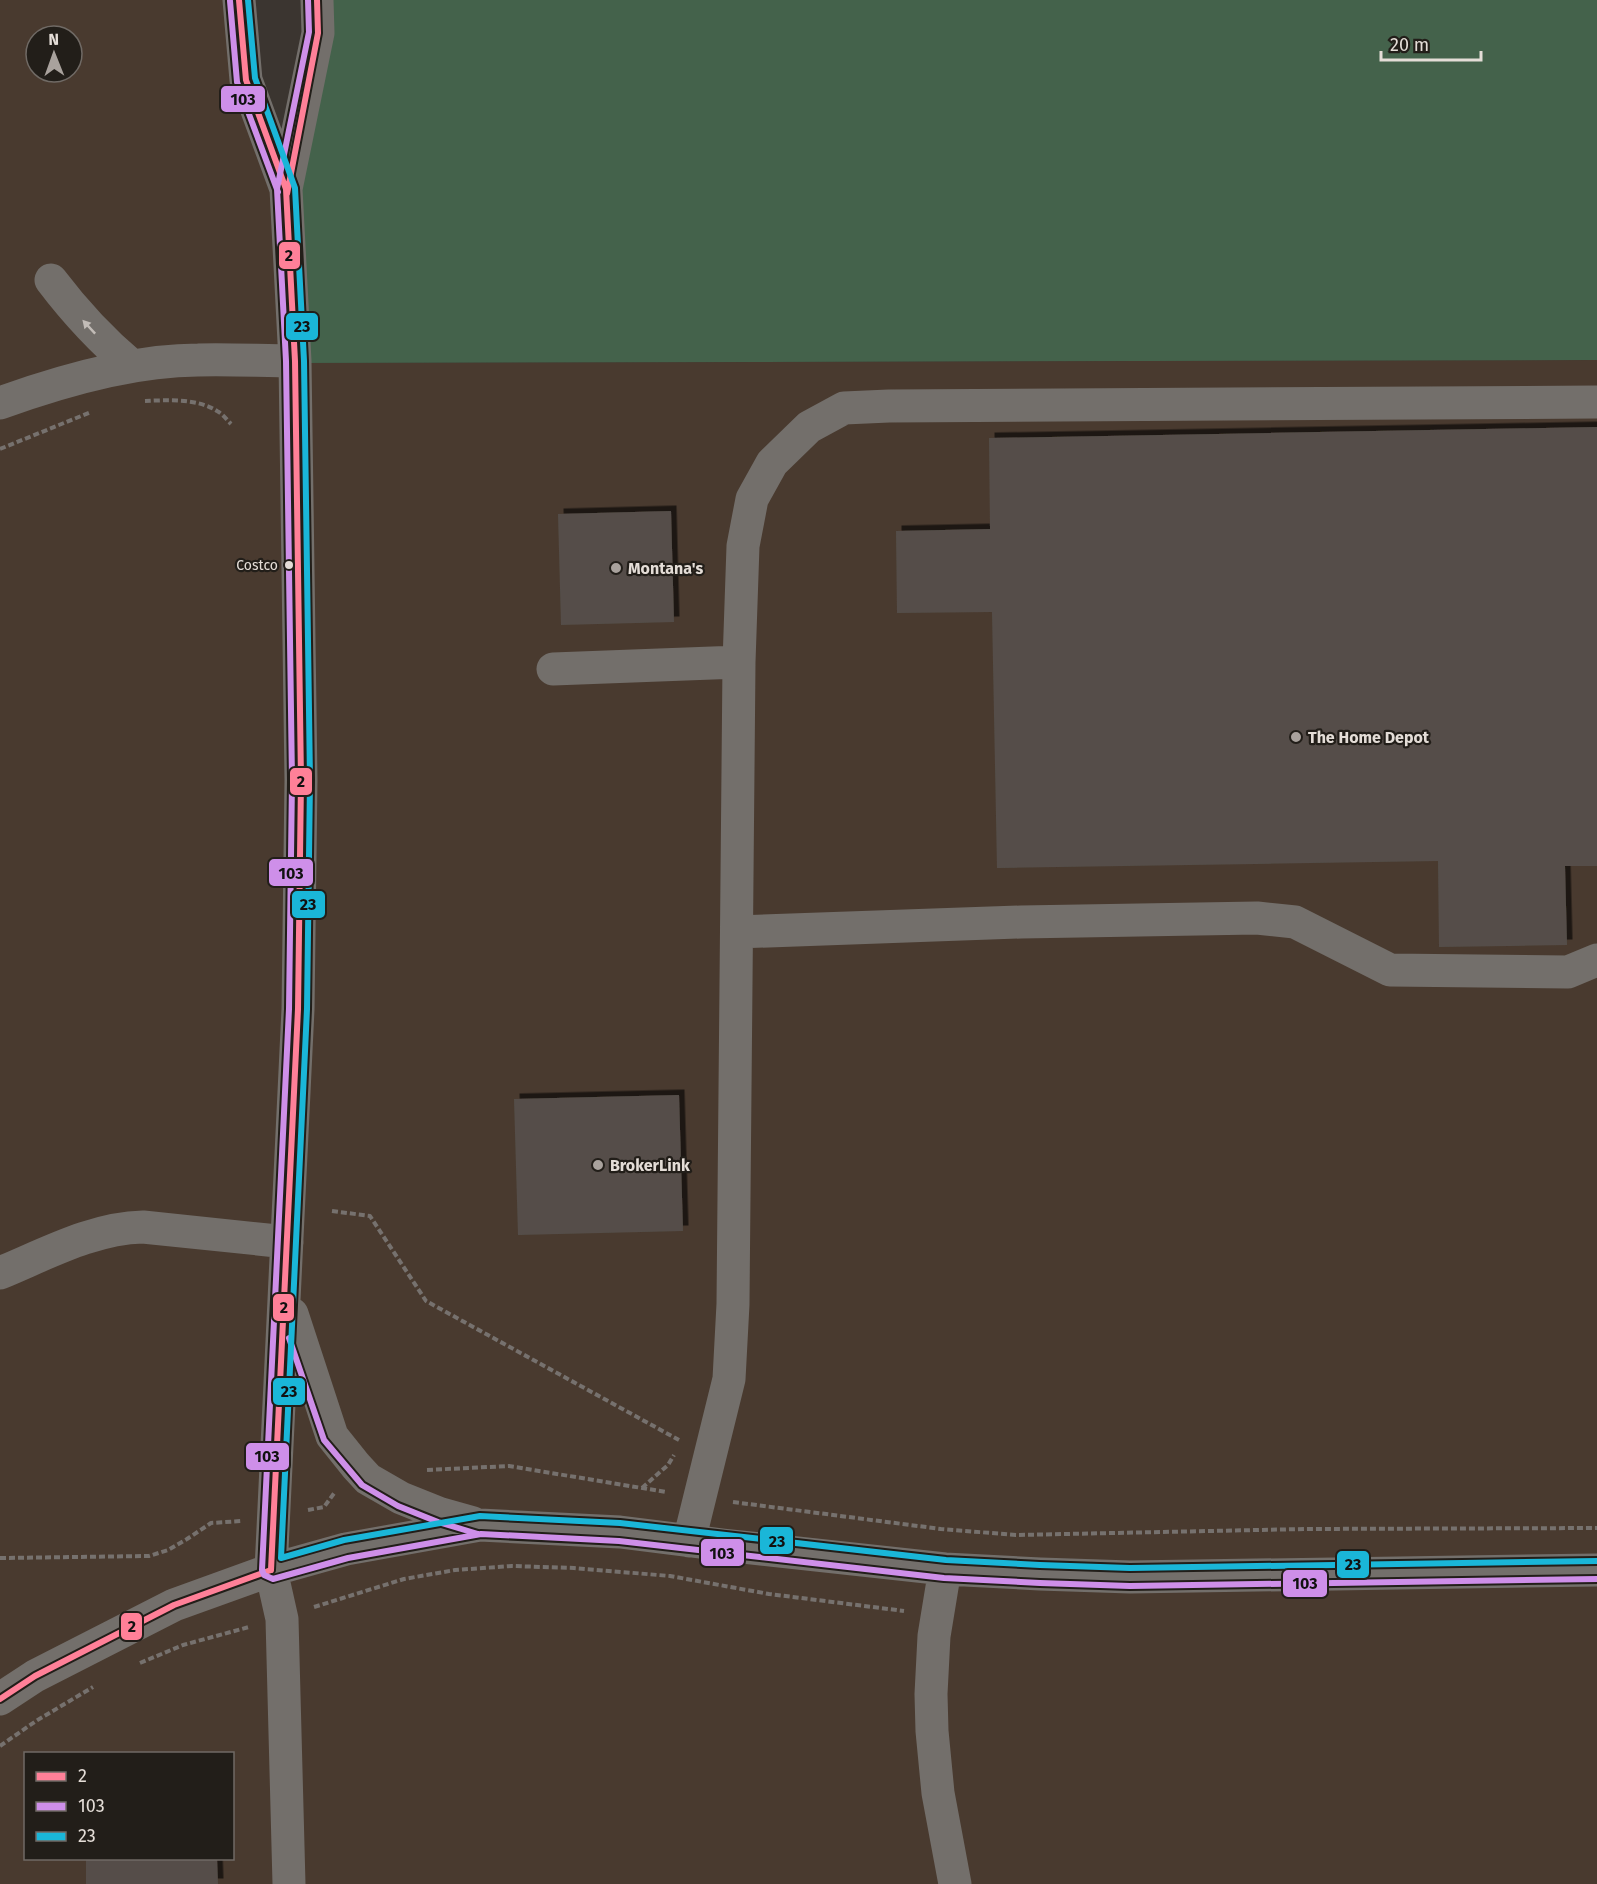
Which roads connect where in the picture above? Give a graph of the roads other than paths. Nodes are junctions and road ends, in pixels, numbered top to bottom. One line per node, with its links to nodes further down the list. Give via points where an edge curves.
1 (239, 0): 3 (street, via 246,80)
2 (317, 0): 3 (street, via 318,33)
3 (286, 189): 5 (street)
4 (51, 280): 6 (street, one-way to 4, via 103,342)
5 (295, 361): 6 (street, via 197,360); 13 (street, via 301,780 298,1009)
6 (132, 366): 8 (street, via 50,385)
7 (1597, 402): 9 (street, via 844,408 809,427 772,463 752,499 743,546)
8 (0, 403)
9 (739, 662): 10 (street); 11 (street)
10 (553, 669)
11 (737, 932): 12 (street, via 1257,918 1295,922 1390,970 1569,972); 17 (street, via 734,1304 729,1379)
12 (1597, 960)
13 (287, 1242): 14 (street, via 123,1227 86,1237); 15 (street)
14 (0, 1273)
15 (285, 1289): 16 (street, via 332,1436 344,1451 368,1479 400,1498); 19 (street)
16 (480, 1525): 17 (street, via 620,1532); 19 (street, via 346,1549)
17 (689, 1541): 18 (street)
18 (945, 1569): 20 (street, via 1130,1577); 23 (street, via 934,1636 932,1731 938,1793)
19 (271, 1570): 21 (street, via 174,1605 35,1676); 22 (street, via 282,1619)
20 (1597, 1570)
21 (0, 1699)
22 (289, 1884)
23 (955, 1884)

